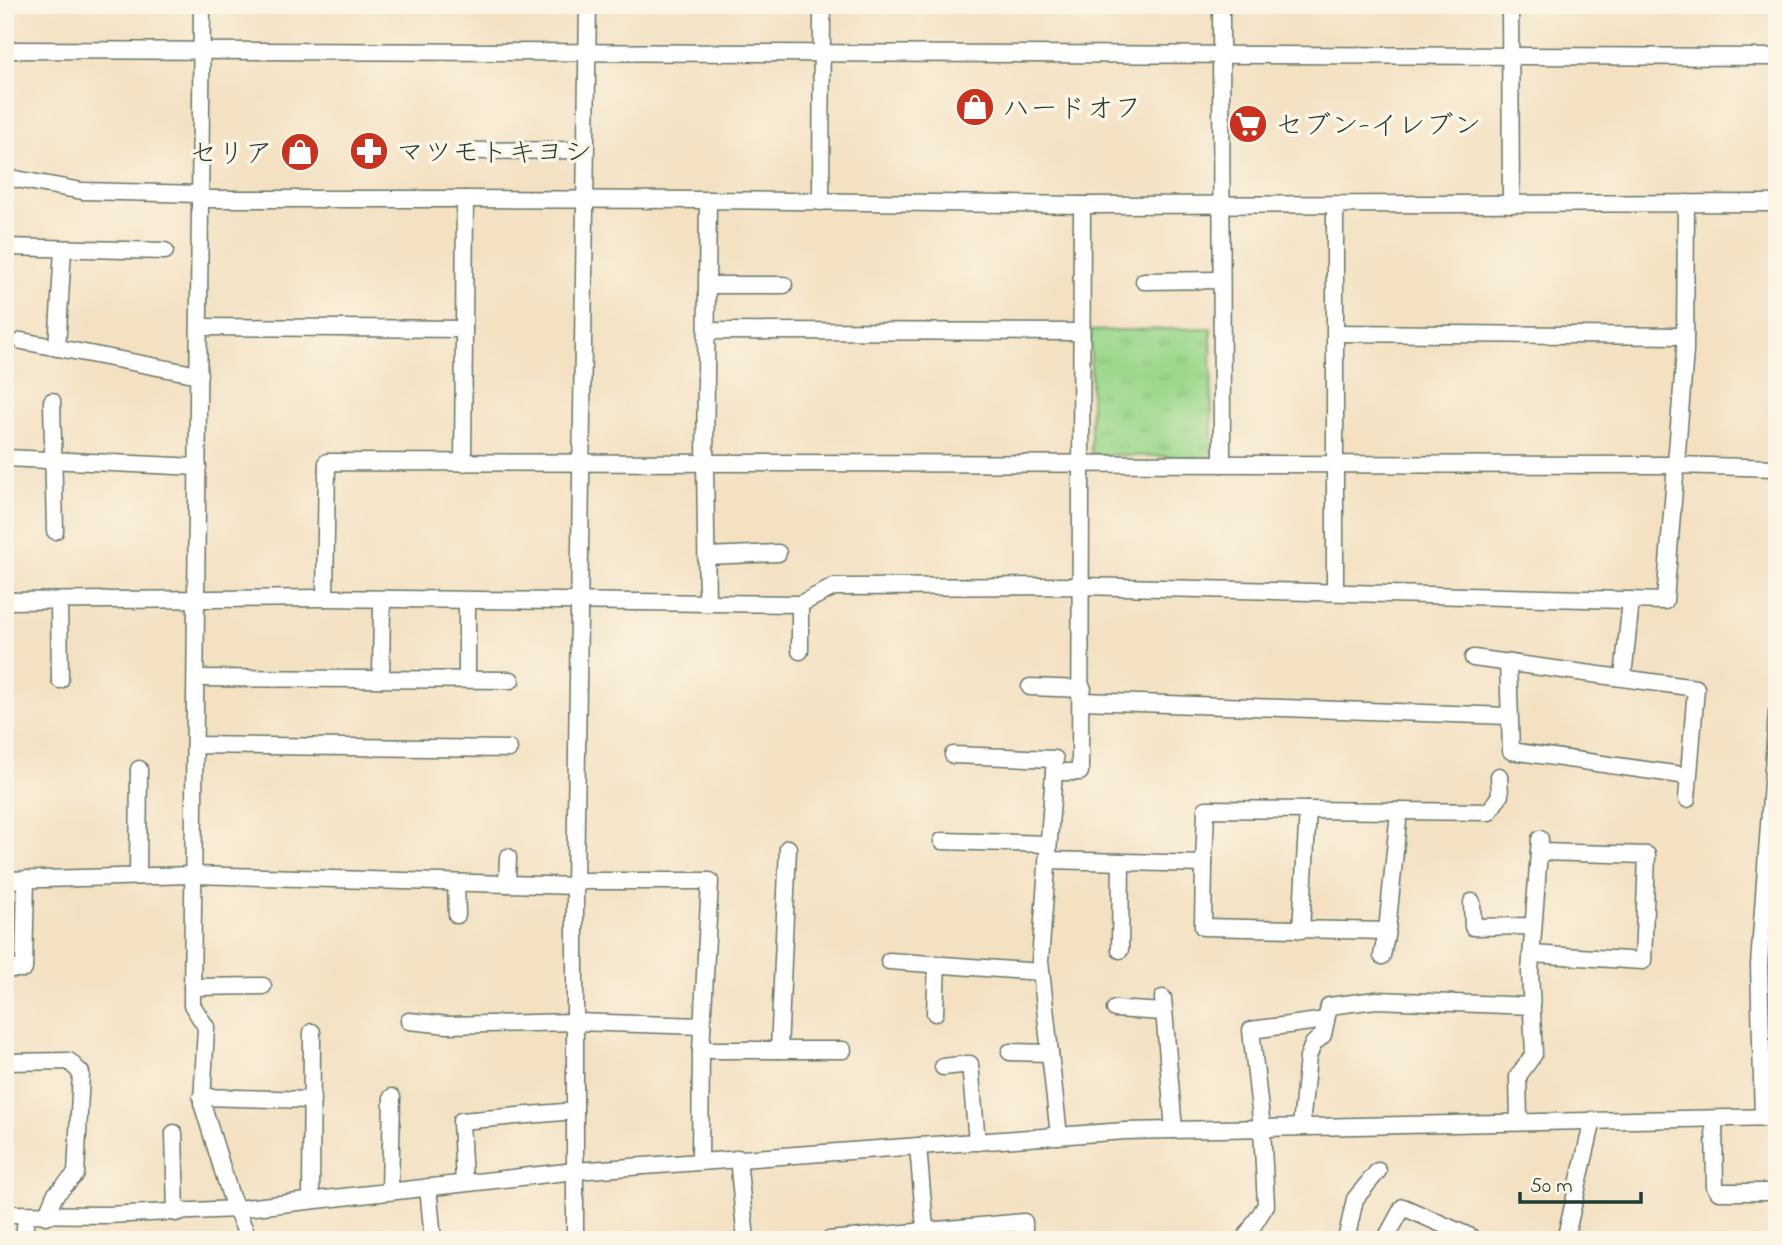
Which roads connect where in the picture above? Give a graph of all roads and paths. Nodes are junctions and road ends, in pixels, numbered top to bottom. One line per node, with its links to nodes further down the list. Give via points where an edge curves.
1 (202, 5): 8 (street)
2 (588, 5): 7 (street)
3 (822, 5): 9 (street)
4 (1221, 5): 10 (street)
5 (1510, 5): 11 (street)
6 (5, 50): 8 (street)
7 (587, 50): 8 (street); 9 (street); 14 (street)
8 (201, 51): 16 (street)
9 (822, 52): 10 (street); 20 (street)
10 (1221, 55): 11 (street); 23 (street)
11 (1510, 56): 12 (street); 25 (street)
12 (1777, 57)
13 (472, 150): 14 (street)
14 (585, 150): 17 (street)
15 (5, 177): 16 (street, via 82,191)
16 (201, 197): 18 (street); 34 (street)
17 (584, 199): 18 (street); 19 (street); 47 (street)
18 (465, 200): 35 (street)
19 (708, 200): 20 (street); 32 (street)
20 (821, 202): 26 (street)
21 (1686, 203): 22 (street); 25 (street); 39 (street)
22 (1777, 203)
23 (1219, 204): 24 (street); 26 (street); 30 (street)
24 (1335, 204): 25 (street); 38 (street)
25 (1511, 204)
26 (1082, 205): 37 (street)
27 (5, 247): 28 (street)
28 (63, 249): 29 (street); 41 (street)
29 (164, 251)
30 (1220, 280): 31 (street); 50 (street)
31 (1144, 281)
32 (708, 285): 33 (street); 36 (street)
33 (784, 285)
34 (200, 327): 35 (street); 42 (street)
35 (464, 329): 46 (street)
36 (708, 331): 37 (street); 48 (street)
37 (1081, 332): 49 (street)
38 (1335, 333): 39 (street); 51 (street)
39 (1685, 336): 52 (street)
40 (22, 341): 41 (street)
41 (57, 348): 42 (street)
42 (199, 374): 53 (street)
43 (52, 401): 45 (street)
44 (5, 458): 45 (street)
45 (56, 460): 53 (street); 55 (street)
46 (463, 463): 47 (street); 60 (street, via 327,462)
47 (581, 463): 48 (street); 68 (street)
48 (705, 463): 49 (street); 57 (street)
49 (1080, 464): 50 (street); 58 (street)
50 (1222, 464): 51 (street)
51 (1334, 464): 52 (street); 59 (street)
52 (1676, 465): 54 (street); 63 (street, via 1665,601)
53 (198, 467): 61 (street)
54 (1777, 468)
55 (55, 531)
56 (778, 553): 57 (street)
57 (707, 556): 67 (street)
58 (1081, 586): 59 (street); 69 (street, via 834,587); 80 (street)
59 (1335, 592): 63 (street)
60 (325, 598): 61 (street); 62 (street)
61 (197, 599): 66 (street); 74 (street)
62 (382, 600): 65 (street); 75 (street)
63 (1631, 600): 73 (street)
64 (5, 601): 66 (street)
65 (467, 601): 68 (street); 77 (street)
66 (59, 602): 76 (street)
67 (707, 603): 68 (street); 69 (street)
68 (579, 604): 106 (street)
69 (800, 604): 70 (street)
70 (800, 651)
71 (1473, 658): 72 (street)
72 (1508, 662): 73 (street); 82 (street)
73 (1623, 677): 89 (street, via 1696,688)
74 (196, 678): 75 (street); 83 (street)
75 (381, 679): 77 (street)
76 (60, 680)
77 (467, 680): 78 (street)
78 (511, 680)
79 (1030, 687): 80 (street)
80 (1083, 695): 82 (street); 87 (street, via 1080,772)
81 (1777, 713): 94 (street)
82 (1508, 716): 89 (street, via 1511,751)
83 (195, 745): 84 (street); 100 (street)
84 (509, 749)
85 (953, 755): 87 (street, via 1055,759)
86 (139, 769): 101 (street)
87 (1054, 772): 96 (street)
88 (1499, 776): 92 (street, via 1500,795 1489,811)
89 (1688, 776): 90 (street)
90 (1687, 799)
91 (1308, 810): 92 (street); 99 (street, via 1206,809); 110 (street)
92 (1398, 811): 111 (street)
93 (942, 841): 96 (street)
94 (1772, 845): 113 (street)
95 (788, 848): 131 (street)
96 (1047, 852): 98 (street); 120 (street)
97 (508, 856): 105 (street)
98 (1121, 862): 99 (street); 112 (street)
99 (1204, 864): 110 (street, via 1203,927)
100 (193, 874): 101 (street); 104 (street); 121 (street)
101 (138, 876): 102 (street)
102 (26, 879): 103 (street); 119 (street, via 24,969)
103 (5, 880)
104 (456, 883): 105 (street); 108 (street)
105 (507, 884): 106 (street)
106 (575, 884): 128 (street); 129 (street, via 710,881)
107 (1472, 902): 109 (street, via 1473,927)
108 (457, 915)
109 (1533, 926): 115 (street); 115 (street, via 1539,845 1647,855 1643,961)
110 (1301, 930): 111 (street)
111 (1387, 931): 116 (street)
112 (1120, 950)
113 (1760, 950): 114 (street); 134 (street)
114 (1777, 950)
115 (1531, 954): 123 (street)
116 (1382, 956)
117 (889, 961): 118 (street)
118 (937, 964): 120 (street); 125 (street)
119 (5, 969)
120 (1041, 972): 136 (street)
121 (192, 986): 122 (street); 139 (street, via 192,1004 206,1027)
122 (263, 986)
123 (1531, 1006): 126 (street, via 1376,1000 1329,1006); 146 (street, via 1534,1054 1518,1076)
124 (1115, 1009): 149 (street, via 1163,1005)
125 (935, 1013)
126 (1326, 1020): 147 (street, via 1323,1035 1308,1057); 148 (street, via 1251,1030)
127 (409, 1021): 128 (street, via 447,1025)
128 (575, 1022): 129 (street); 142 (street)
129 (702, 1026): 133 (street)
130 (312, 1032): 141 (street)
131 (779, 1050): 132 (street); 133 (street)
132 (843, 1050)
133 (701, 1051): 155 (street)
134 (1769, 1051): 143 (street)
135 (1010, 1052): 136 (street)
136 (1050, 1053): 151 (street)
137 (5, 1062): 167 (street, via 69,1061 81,1073 76,1174 55,1195)
138 (943, 1067): 152 (street, via 970,1064)
139 (201, 1097): 141 (street); 163 (street)
140 (392, 1097): 160 (street)
141 (312, 1100): 162 (street)
142 (575, 1111): 156 (street); 158 (street, via 461,1121)
143 (1770, 1118): 145 (street)
144 (1593, 1120): 145 (street); 146 (street); 180 (street)
145 (1714, 1120): 161 (street, via 1715,1187 1719,1192)
146 (1519, 1121): 147 (street)
147 (1301, 1126): 148 (street)
148 (1262, 1128): 149 (street); 177 (street, via 1266,1205)
149 (1174, 1129): 151 (street)
150 (174, 1133): 164 (street)
151 (1059, 1136): 152 (street)
152 (977, 1142): 153 (street)
153 (918, 1146): 154 (street); 168 (street)
154 (738, 1158): 155 (street); 174 (street)
155 (700, 1161): 156 (street)
156 (575, 1171): 158 (street); 173 (street)
157 (1378, 1171): 178 (street, via 1355,1199)
158 (464, 1183): 159 (street)
159 (428, 1187): 160 (street); 172 (street)
160 (390, 1191): 162 (street)
161 (1777, 1192)
162 (311, 1200): 163 (street)
163 (236, 1209): 164 (street); 171 (street)
164 (176, 1213): 167 (street)
165 (5, 1214): 166 (street)
166 (26, 1215): 167 (street); 170 (street)
167 (46, 1216)
168 (925, 1235): 175 (street); 176 (street, via 1024,1222)
169 (1471, 1237): 179 (street, via 1403,1206)
170 (24, 1240)
171 (249, 1240)
172 (433, 1240)
173 (575, 1240)
174 (746, 1240)
175 (829, 1240)
176 (1024, 1240)
177 (1244, 1240)
178 (1346, 1240)
179 (1385, 1240)
180 (1565, 1240)

